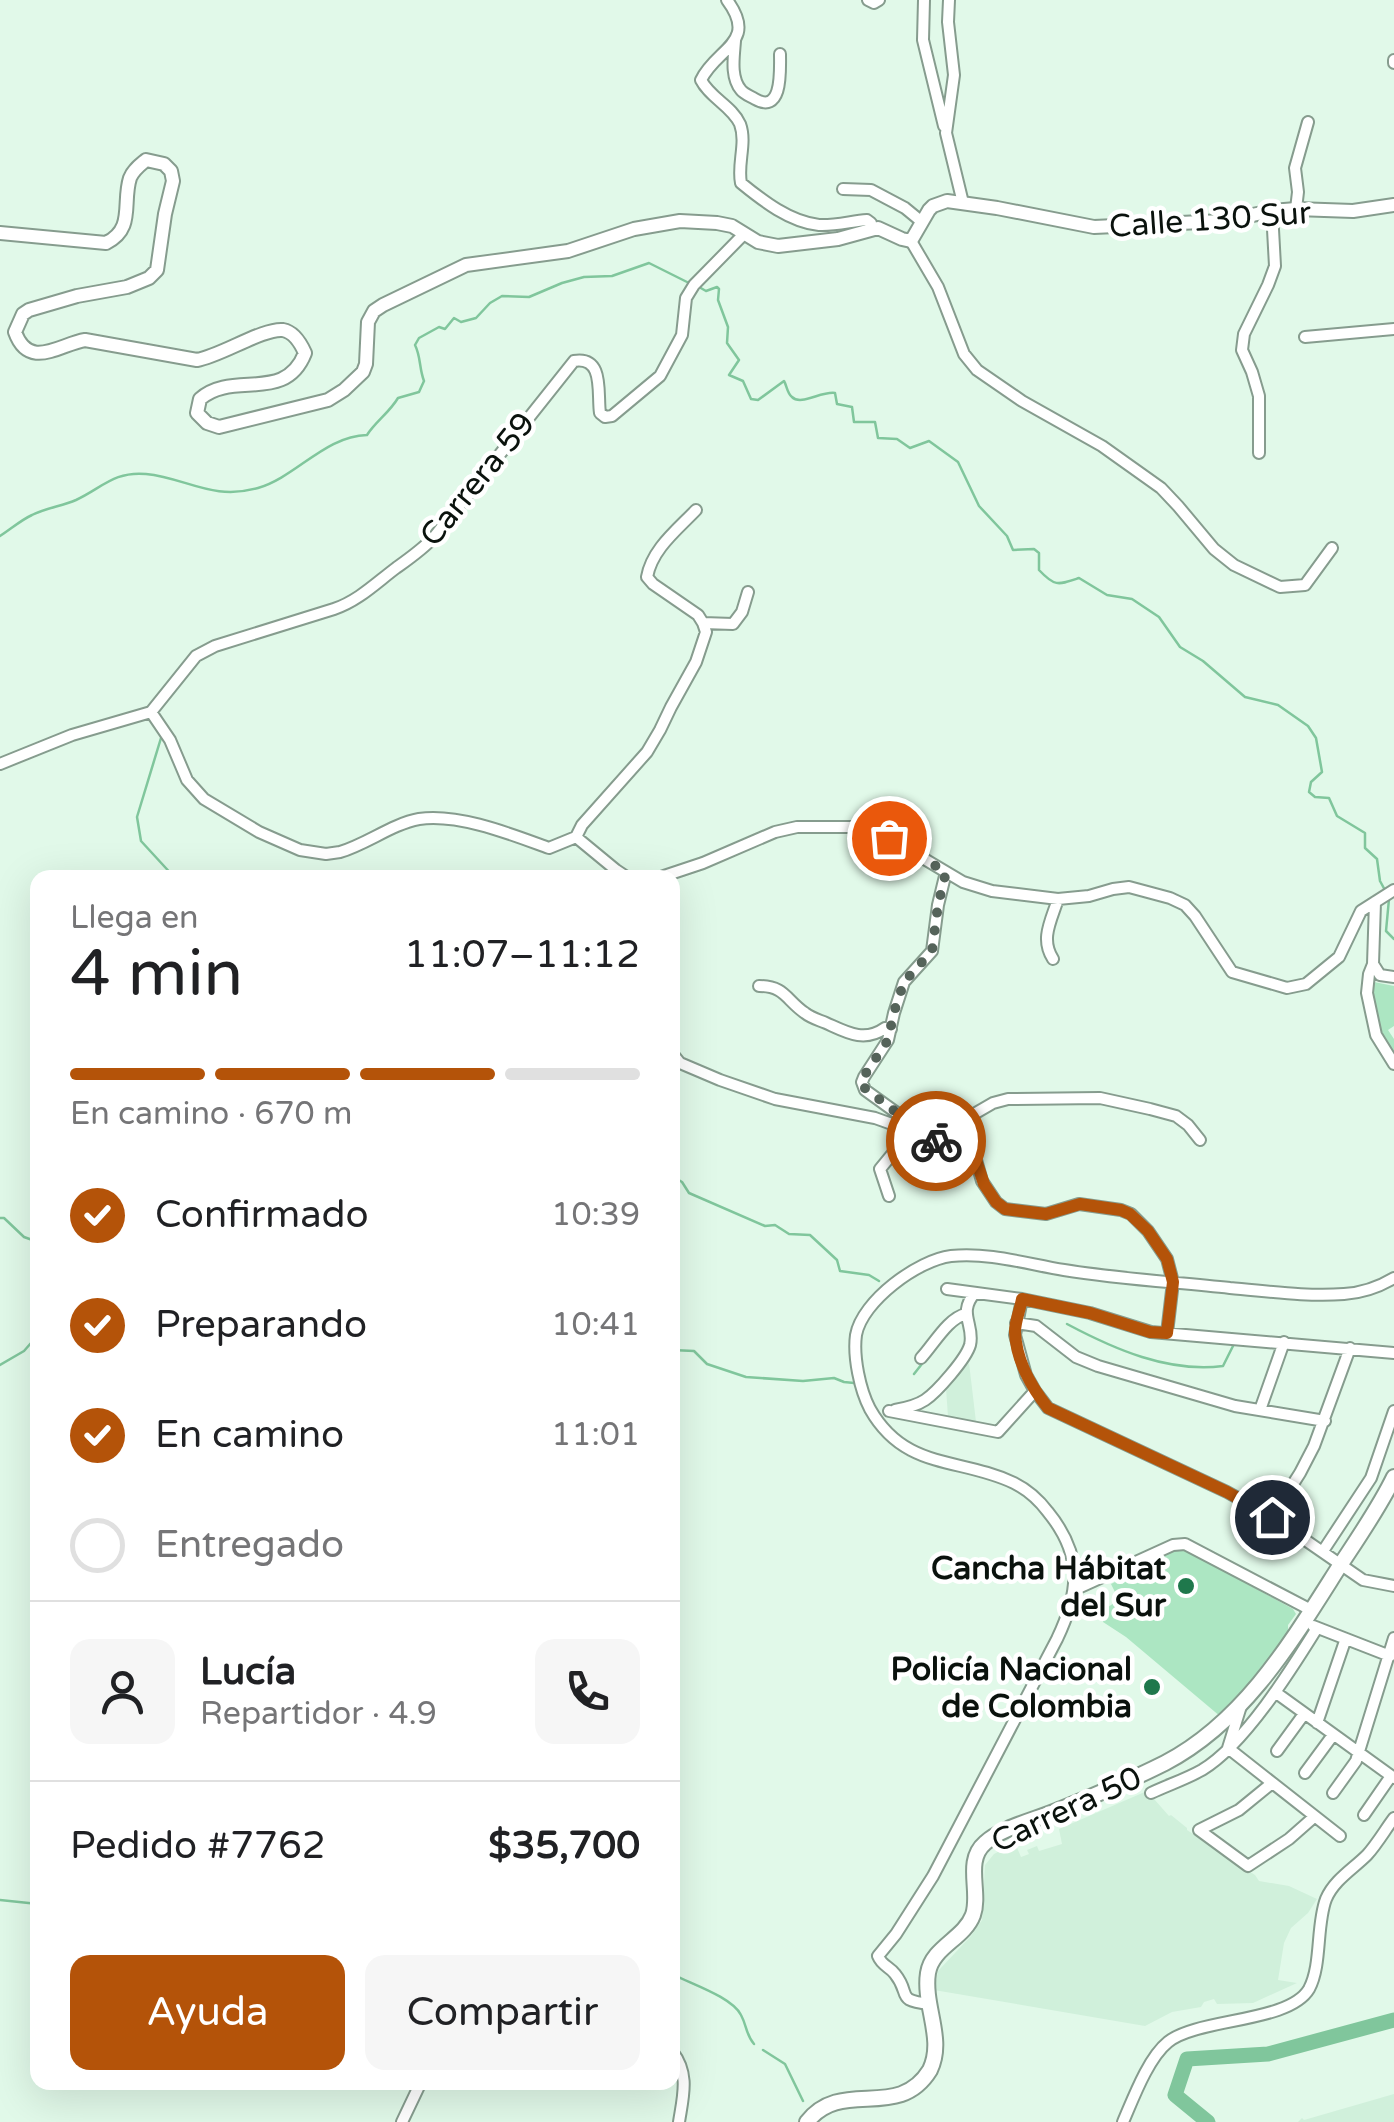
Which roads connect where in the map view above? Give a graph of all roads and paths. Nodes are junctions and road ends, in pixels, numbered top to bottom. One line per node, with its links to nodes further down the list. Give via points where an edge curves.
1 (726, 0): 6 (street, via 737,16)
2 (868, 0): 3 (street)
3 (878, 0)
4 (924, 0): 9 (street, via 923,40)
5 (949, 0): 9 (street, via 954,75)
6 (736, 40): 7 (street, via 733,68 741,90 760,102 777,94); 16 (street, via 701,80 740,125 741,183 805,222 868,220)
7 (780, 54)
8 (1308, 122): 13 (street, via 1296,168)
9 (946, 133): 11 (street)
10 (843, 189): 15 (street, via 871,190)
11 (963, 203): 14 (street, Calle 130 Sur, via 1094,227 1223,222); 15 (street, via 940,203)
12 (1394, 205): 13 (street, Calle 130 Sur)
13 (1296, 210): 14 (street, Calle 130 Sur)
14 (1272, 211): 22 (street, via 1275,266 1242,350 1259,396)
15 (922, 222): 19 (street)
16 (870, 230): 18 (street, via 778,246); 19 (street)
17 (0, 233): 18 (street, via 106,243 122,231 134,171 146,160 164,164 173,181 157,270 138,283 29,310 15,332 21,344 46,354 85,340 197,360 266,333 292,335 305,353 285,380 214,390 200,399 197,413 220,427 328,400 344,390 364,372 374,310 466,266 568,251 680,221 718,222)
18 (744, 234): 27 (street, Carrera 59, via 686,298 682,335 660,376 612,416 600,413 591,365 574,361 423,548 348,604 196,656)
19 (911, 241): 24 (street, via 977,370 1161,488 1234,564 1280,588 1304,585)
20 (1394, 329): 21 (street)
21 (1305, 336)
22 (1258, 454)
23 (696, 510): 26 (street, via 658,550 648,576)
24 (1332, 548)
25 (748, 592): 26 (street, via 733,624)
26 (704, 623): 29 (street, via 696,662 647,752)
27 (151, 712): 28 (street); 29 (street, via 196,792 300,850 340,852 419,819 471,823 549,848)
28 (0, 764)
29 (576, 837): 30 (street)
30 (618, 870)
31 (680, 871): 32 (street, via 775,832 818,826 889,838)
32 (946, 872): 34 (street, via 992,890); 39 (street, via 932,951 904,982)
33 (1386, 895): 34 (street, via 1361,911 1338,957 1306,984 1287,988 1232,972 1195,916 1170,898 1130,887); 36 (street)
34 (1058, 899): 35 (street, via 1045,947)
35 (1052, 959)
36 (1372, 964): 37 (street, via 1380,975); 41 (street, via 1372,1024)
37 (1394, 977)
38 (759, 986): 39 (street, via 780,990 807,1015 851,1034)
39 (891, 1029): 42 (street, via 862,1086)
40 (680, 1063): 42 (street, via 775,1099)
41 (1394, 1064)
42 (908, 1125): 43 (street, via 959,1118 1008,1099 1100,1098 1176,1116); 44 (street, via 880,1169); 46 (street, via 970,1153 1005,1209 1046,1214 1080,1204 1130,1214 1160,1246)
43 (1200, 1140)
44 (889, 1196)
45 (1394, 1278): 46 (street, via 1344,1294)
46 (1173, 1282): 52 (street); 60 (street, via 988,1256 940,1258 896,1283 858,1329 858,1364)
47 (947, 1288): 48 (street)
48 (975, 1293): 49 (street); 50 (street)
49 (1022, 1299): 51 (street); 52 (street)
50 (966, 1314): 56 (street, via 952,1319); 59 (street, via 966,1353 924,1402)
51 (1016, 1323): 57 (street); 58 (street, via 1036,1326 1098,1366)
52 (1167, 1333): 53 (street)
53 (1284, 1342): 54 (street); 58 (street)
54 (1350, 1348): 55 (street); 62 (street)
55 (1394, 1353)
56 (921, 1358)
57 (1035, 1392): 59 (street, via 998,1432); 64 (street, via 1048,1408)
58 (1260, 1410): 62 (street)
59 (889, 1411): 60 (street)
60 (872, 1412): 68 (street, via 894,1439 920,1456 1030,1493 1068,1544)
61 (1394, 1412): 65 (street, via 1371,1478)
62 (1324, 1421): 64 (street)
63 (1393, 1482): 66 (main road, Carrera 50)
64 (1272, 1517): 65 (street)
65 (1323, 1551): 66 (street)
66 (1341, 1564): 67 (street, via 1362,1580); 69 (main road, Carrera 50)
67 (1394, 1586)
68 (1074, 1590): 69 (street, via 1182,1543); 90 (street, via 1057,1639 942,1860 878,1956 910,2002)
69 (1310, 1620): 71 (street); 73 (street, Carrera 50); 74 (main road, Carrera 50)
70 (1394, 1638): 72 (street)
71 (1345, 1640): 72 (street); 76 (street)
72 (1391, 1657): 80 (street)
73 (1276, 1692): 75 (street); 78 (street, Carrera 50)
74 (1241, 1706): 78 (street); 90 (main road, Carrera 50, via 1166,1762 988,1840 976,1857 971,1921 928,1968)
75 (1304, 1714): 76 (street); 79 (street)
76 (1317, 1724): 77 (street)
77 (1332, 1735): 80 (street); 81 (street)
78 (1228, 1748): 83 (street); 84 (street, Carrera 50)
79 (1277, 1751)
80 (1358, 1753): 82 (street); 85 (street)
81 (1305, 1773)
82 (1393, 1777): 86 (street)
83 (1272, 1784): 87 (street); 87 (street, via 1199,1830 1248,1866)
84 (1152, 1793)
85 (1333, 1793)
86 (1364, 1815)
87 (1314, 1817): 89 (street)
88 (1394, 1818): 96 (street, via 1327,1896 1308,1990 1262,2015 1176,2036 1152,2062)
89 (1340, 1836)
90 (930, 2004): 95 (main road, Carrera 50, via 936,2048 921,2084 901,2100 834,2104)
91 (680, 2064): 94 (street, via 685,2082)
92 (416, 2090): 93 (street)
93 (402, 2122)
94 (679, 2122)
95 (807, 2122)
96 (1123, 2122)

